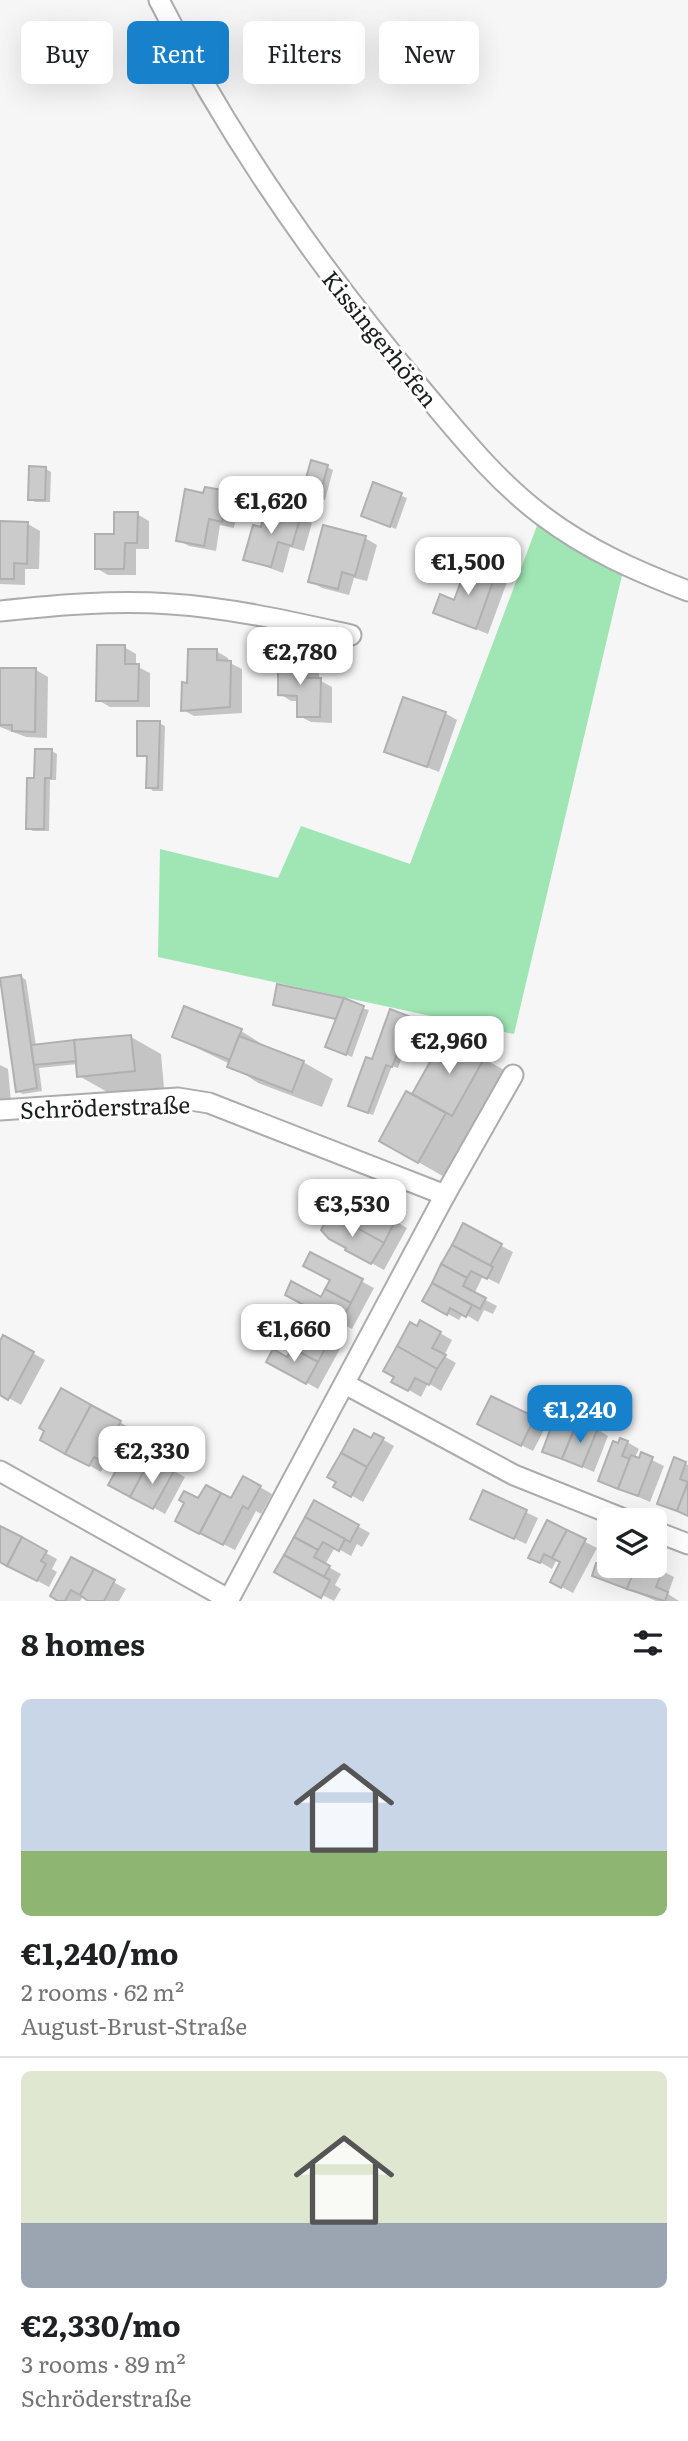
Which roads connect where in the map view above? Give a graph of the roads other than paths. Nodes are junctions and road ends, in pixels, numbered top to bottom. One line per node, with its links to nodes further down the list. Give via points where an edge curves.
1 (159, 0): 2 (street, Kissingerhöfen, via 234,134 337,285 498,478 541,515 599,554)
2 (688, 591)
3 (0, 611): 4 (street, via 81,603 171,604)
4 (351, 635)
5 (513, 1075): 7 (street)
6 (0, 1111): 7 (street, Schröderstraße, via 178,1098 209,1103)
7 (445, 1195): 8 (street)
8 (345, 1384): 10 (street, via 514,1475); 13 (street)
9 (0, 1471): 13 (street)
10 (597, 1508)
11 (667, 1536): 12 (street)
12 (688, 1544)
13 (228, 1600)

